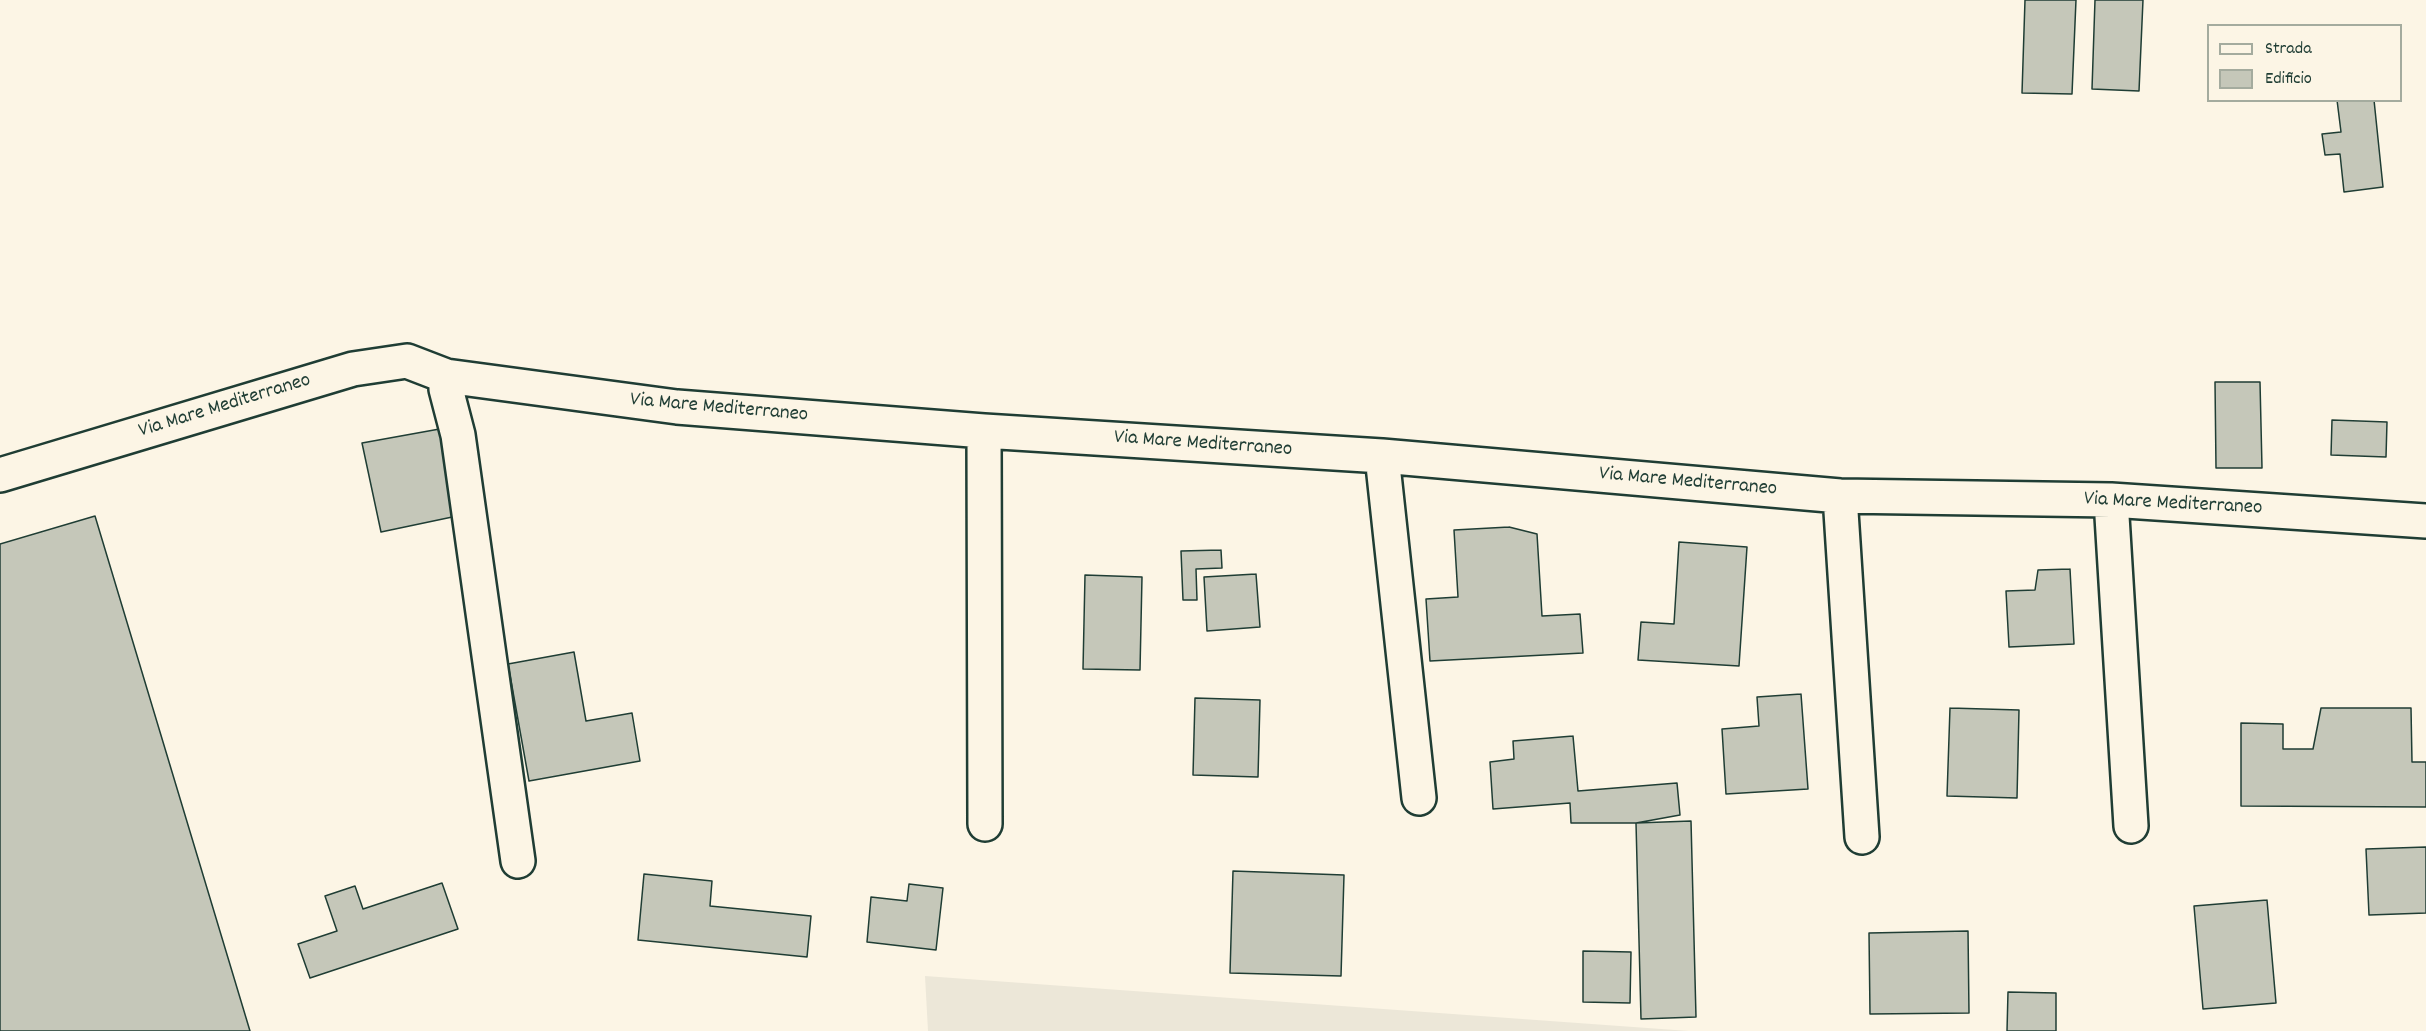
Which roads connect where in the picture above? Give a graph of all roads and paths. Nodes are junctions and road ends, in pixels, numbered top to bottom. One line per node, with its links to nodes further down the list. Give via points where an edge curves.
1 (446, 376): 2 (street, Via Mare Mediterraneo, via 677,407); 4 (street, Via Mare Mediterraneo, via 407,362 354,369); 12 (street, via 458,435)
2 (984, 431): 3 (street, Via Mare Mediterraneo); 9 (street)
3 (1382, 456): 5 (street, Via Mare Mediterraneo); 8 (street)
4 (0, 476)
5 (1840, 496): 6 (street, Via Mare Mediterraneo); 11 (street)
6 (2111, 500): 7 (street, Via Mare Mediterraneo); 10 (street)
7 (2426, 521)
8 (1419, 798)
9 (985, 824)
10 (2131, 826)
11 (1862, 837)
12 (518, 861)

